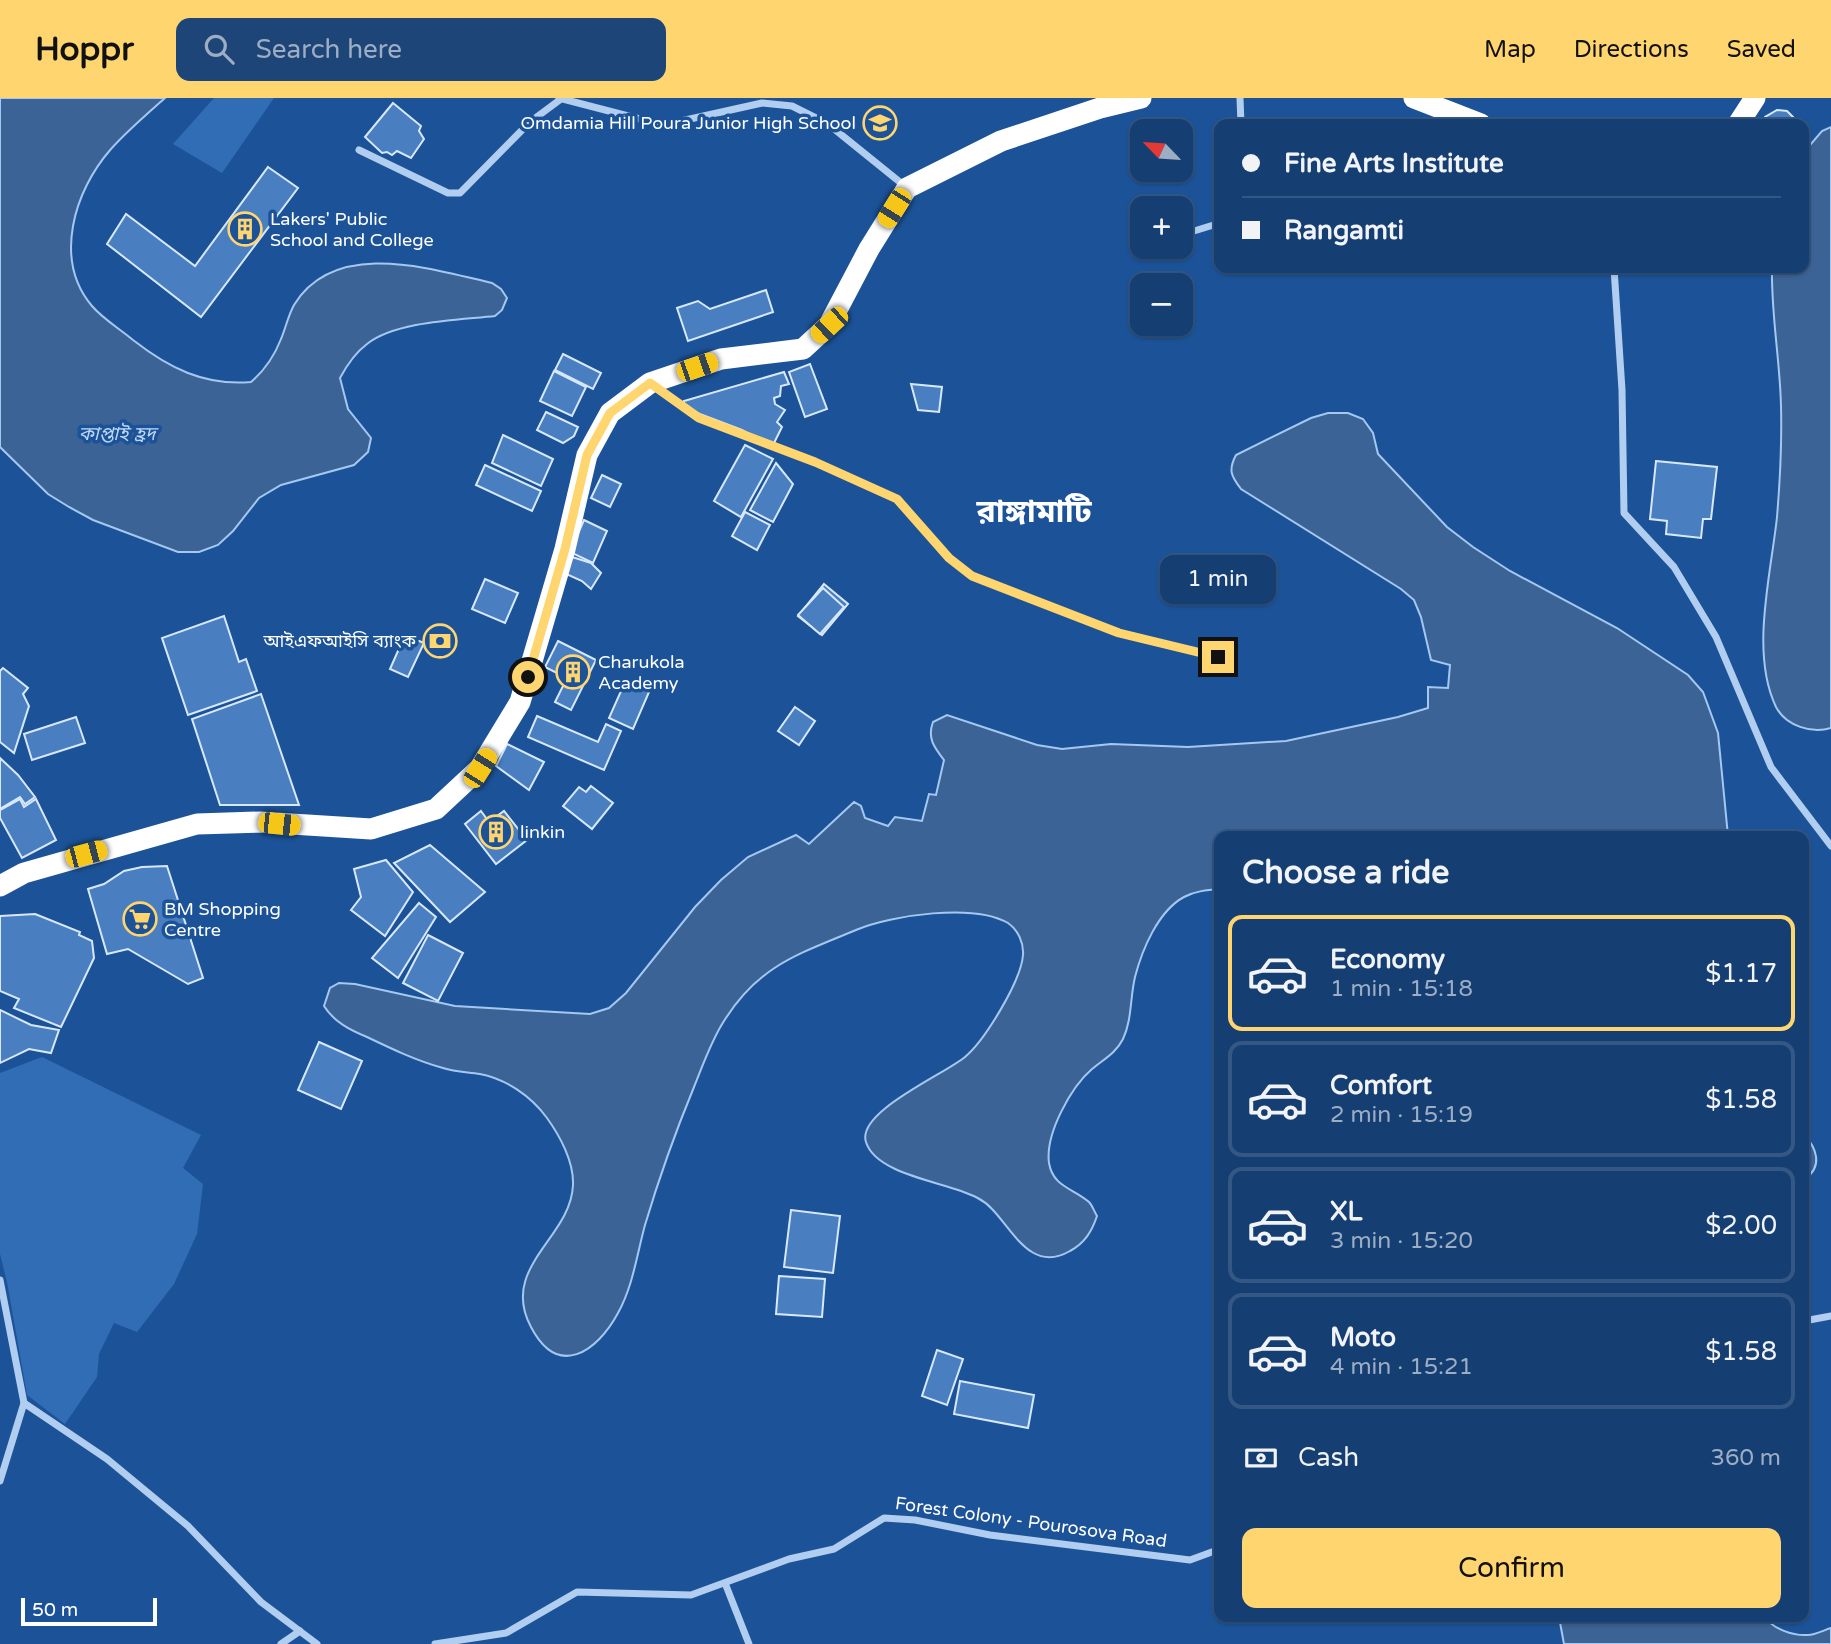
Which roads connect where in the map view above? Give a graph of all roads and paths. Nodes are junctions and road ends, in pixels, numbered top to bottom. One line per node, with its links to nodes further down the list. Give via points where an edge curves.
1 (1141, 98): 6 (highway)
2 (1240, 98): 7 (street)
3 (1414, 98): 8 (highway)
4 (1755, 98): 9 (highway)
5 (560, 99): 10 (street, via 530,122 460,193 448,193); 11 (street, via 663,125 762,103 792,106 828,124)
6 (1097, 103): 11 (highway, via 1001,141)
7 (1241, 119)
8 (1468, 119)
9 (1741, 119)
10 (359, 150)
11 (907, 188): 15 (highway, via 829,325 803,349 721,359)
12 (1214, 225): 13 (street)
13 (1193, 231)
14 (1614, 273): 17 (street, via 1624,513 1674,567 1716,637 1770,767)
15 (650, 383): 16 (street, via 699,418 897,499 949,558 972,576 1119,633); 18 (highway, via 610,413 587,455 520,702 480,768 436,809 371,829 260,822 197,824 24,873)
16 (1218, 657)
17 (1831, 846)
18 (0, 886)
19 (0, 1280): 22 (street)
20 (1831, 1316): 21 (street)
21 (1809, 1320)
22 (24, 1403): 23 (street); 26 (street, via 107,1459 188,1526 261,1602)
23 (0, 1481)
24 (1214, 1551): 25 (street, Forest Colony - Pourosova Road, via 1190,1560 884,1518 834,1549 789,1559)
25 (724, 1583): 29 (street, Forest Colony - Pourosova Road, via 691,1595 577,1592 506,1633); 30 (street)
26 (300, 1631): 27 (street); 28 (street)
27 (281, 1644)
28 (317, 1644)
29 (435, 1644)
30 (749, 1644)

